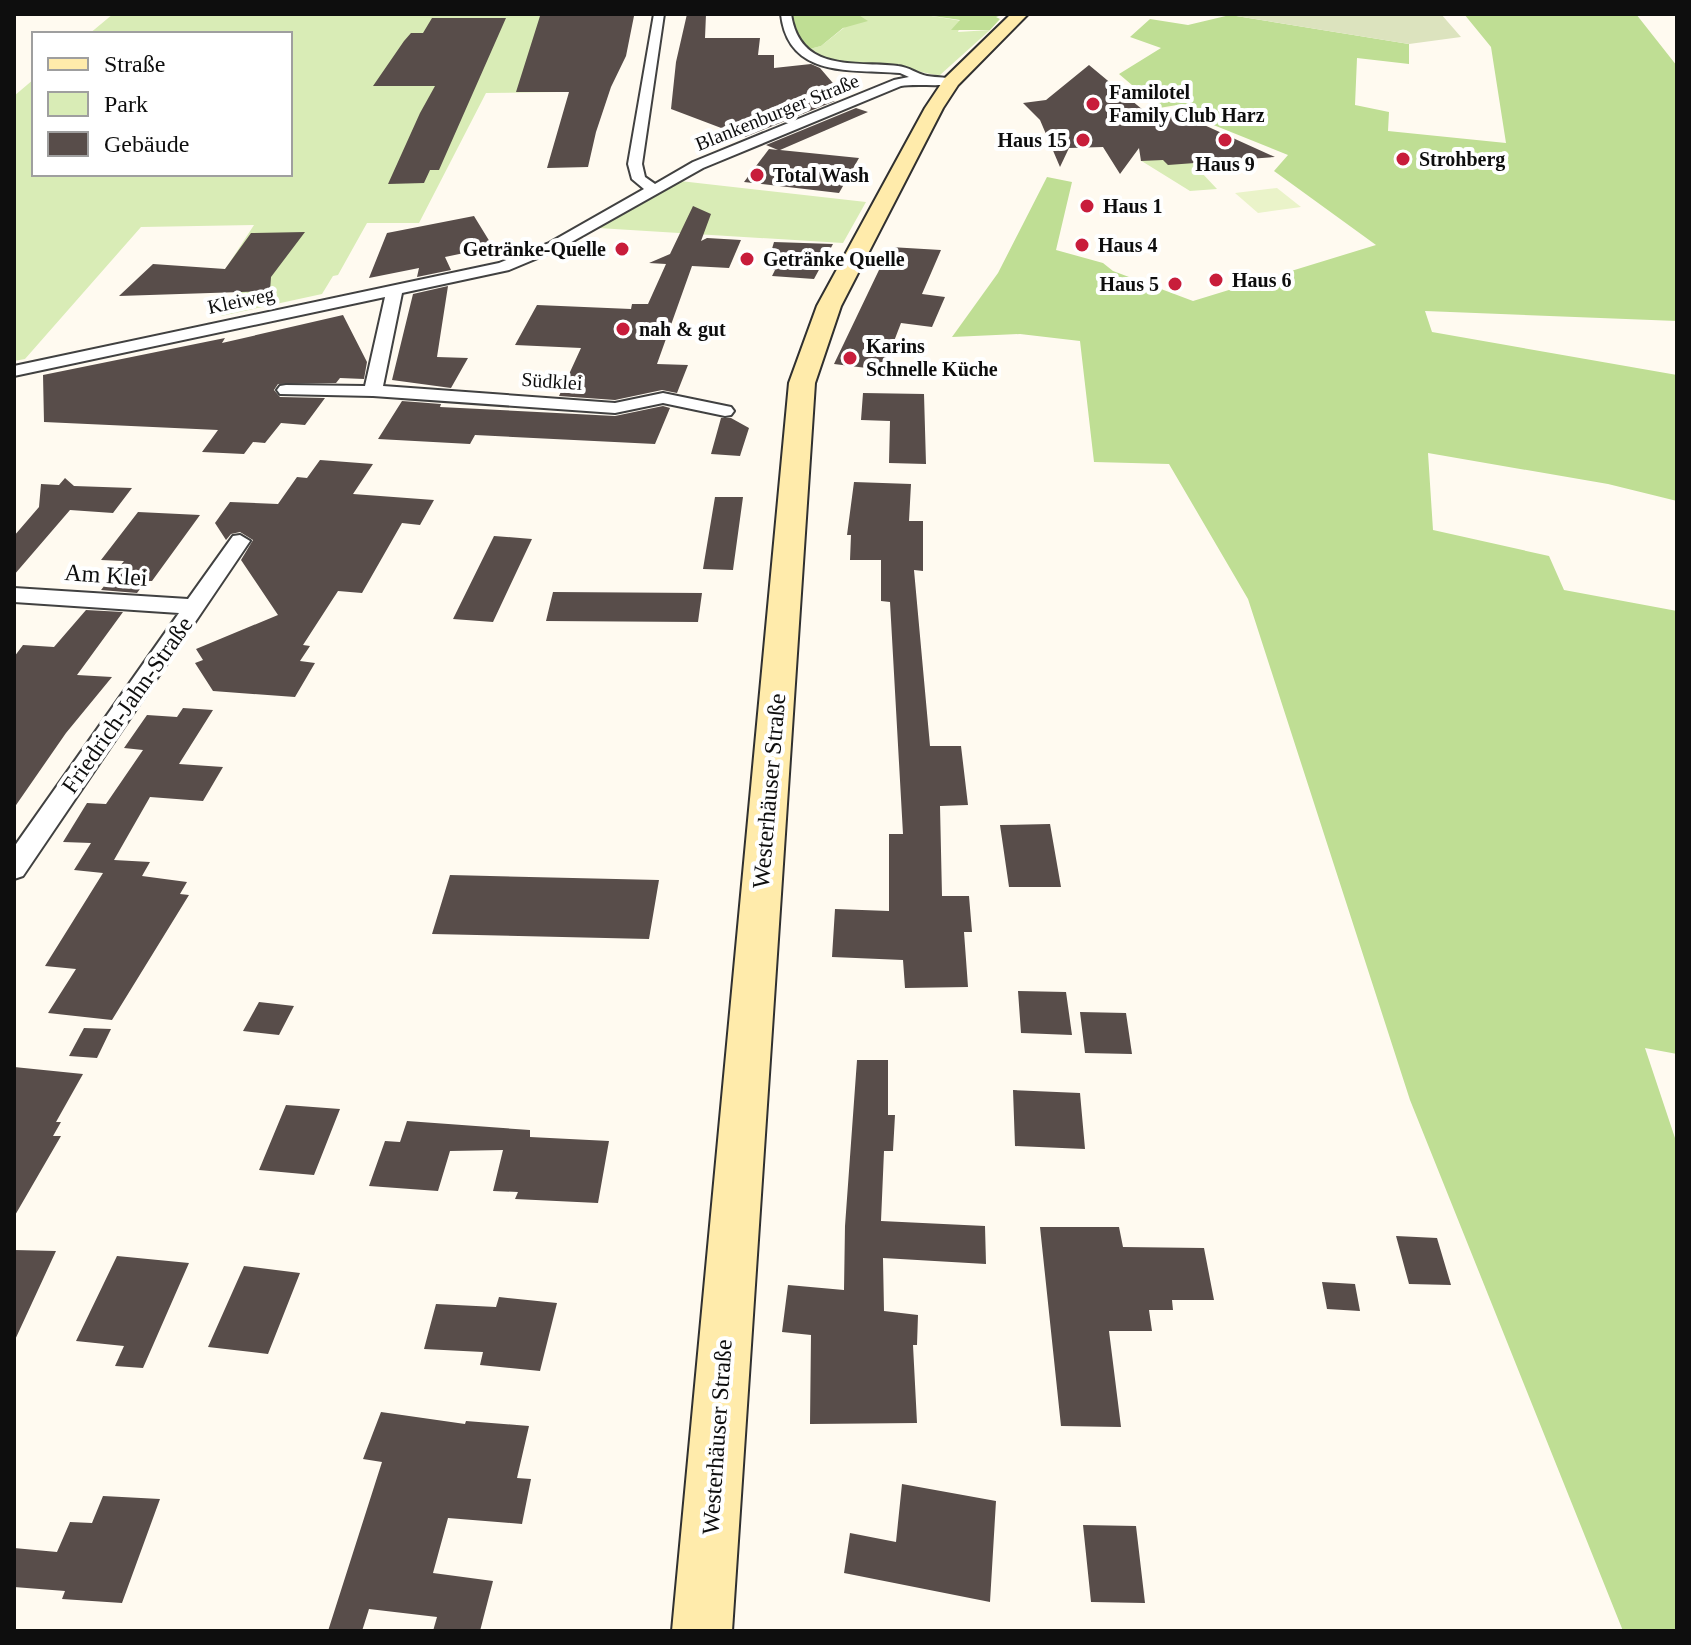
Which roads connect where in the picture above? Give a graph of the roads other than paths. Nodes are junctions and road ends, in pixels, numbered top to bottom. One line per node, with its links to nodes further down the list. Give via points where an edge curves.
1 (659, 14): 5 (street, via 635,164 639,179)
2 (786, 14): 4 (street, Blankenburger Straße, via 788,35 806,54 840,66 906,71)
3 (1020, 14): 4 (main road, Westerhäuser Straße)
4 (936, 81): 5 (street, Blankenburger Straße, via 898,83 698,165); 16 (main road, Westerhäuser Straße, via 934,108 829,306 802,383)
5 (653, 189): 6 (street, Blankenburger Straße, via 554,246)
6 (477, 273): 7 (street, Kleiweg)
7 (395, 290): 8 (street, Kleiweg); 10 (street)
8 (14, 371)
9 (286, 390): 10 (street, Südklei)
10 (373, 391): 11 (street, Südklei, via 615,408 663,398)
11 (725, 411)
12 (240, 541): 14 (street, Friedrich-Jahn-Straße)
13 (14, 595): 14 (street, Am Klei)
14 (195, 607): 15 (street, Friedrich-Jahn-Straße)
15 (14, 868)
16 (702, 1631)

